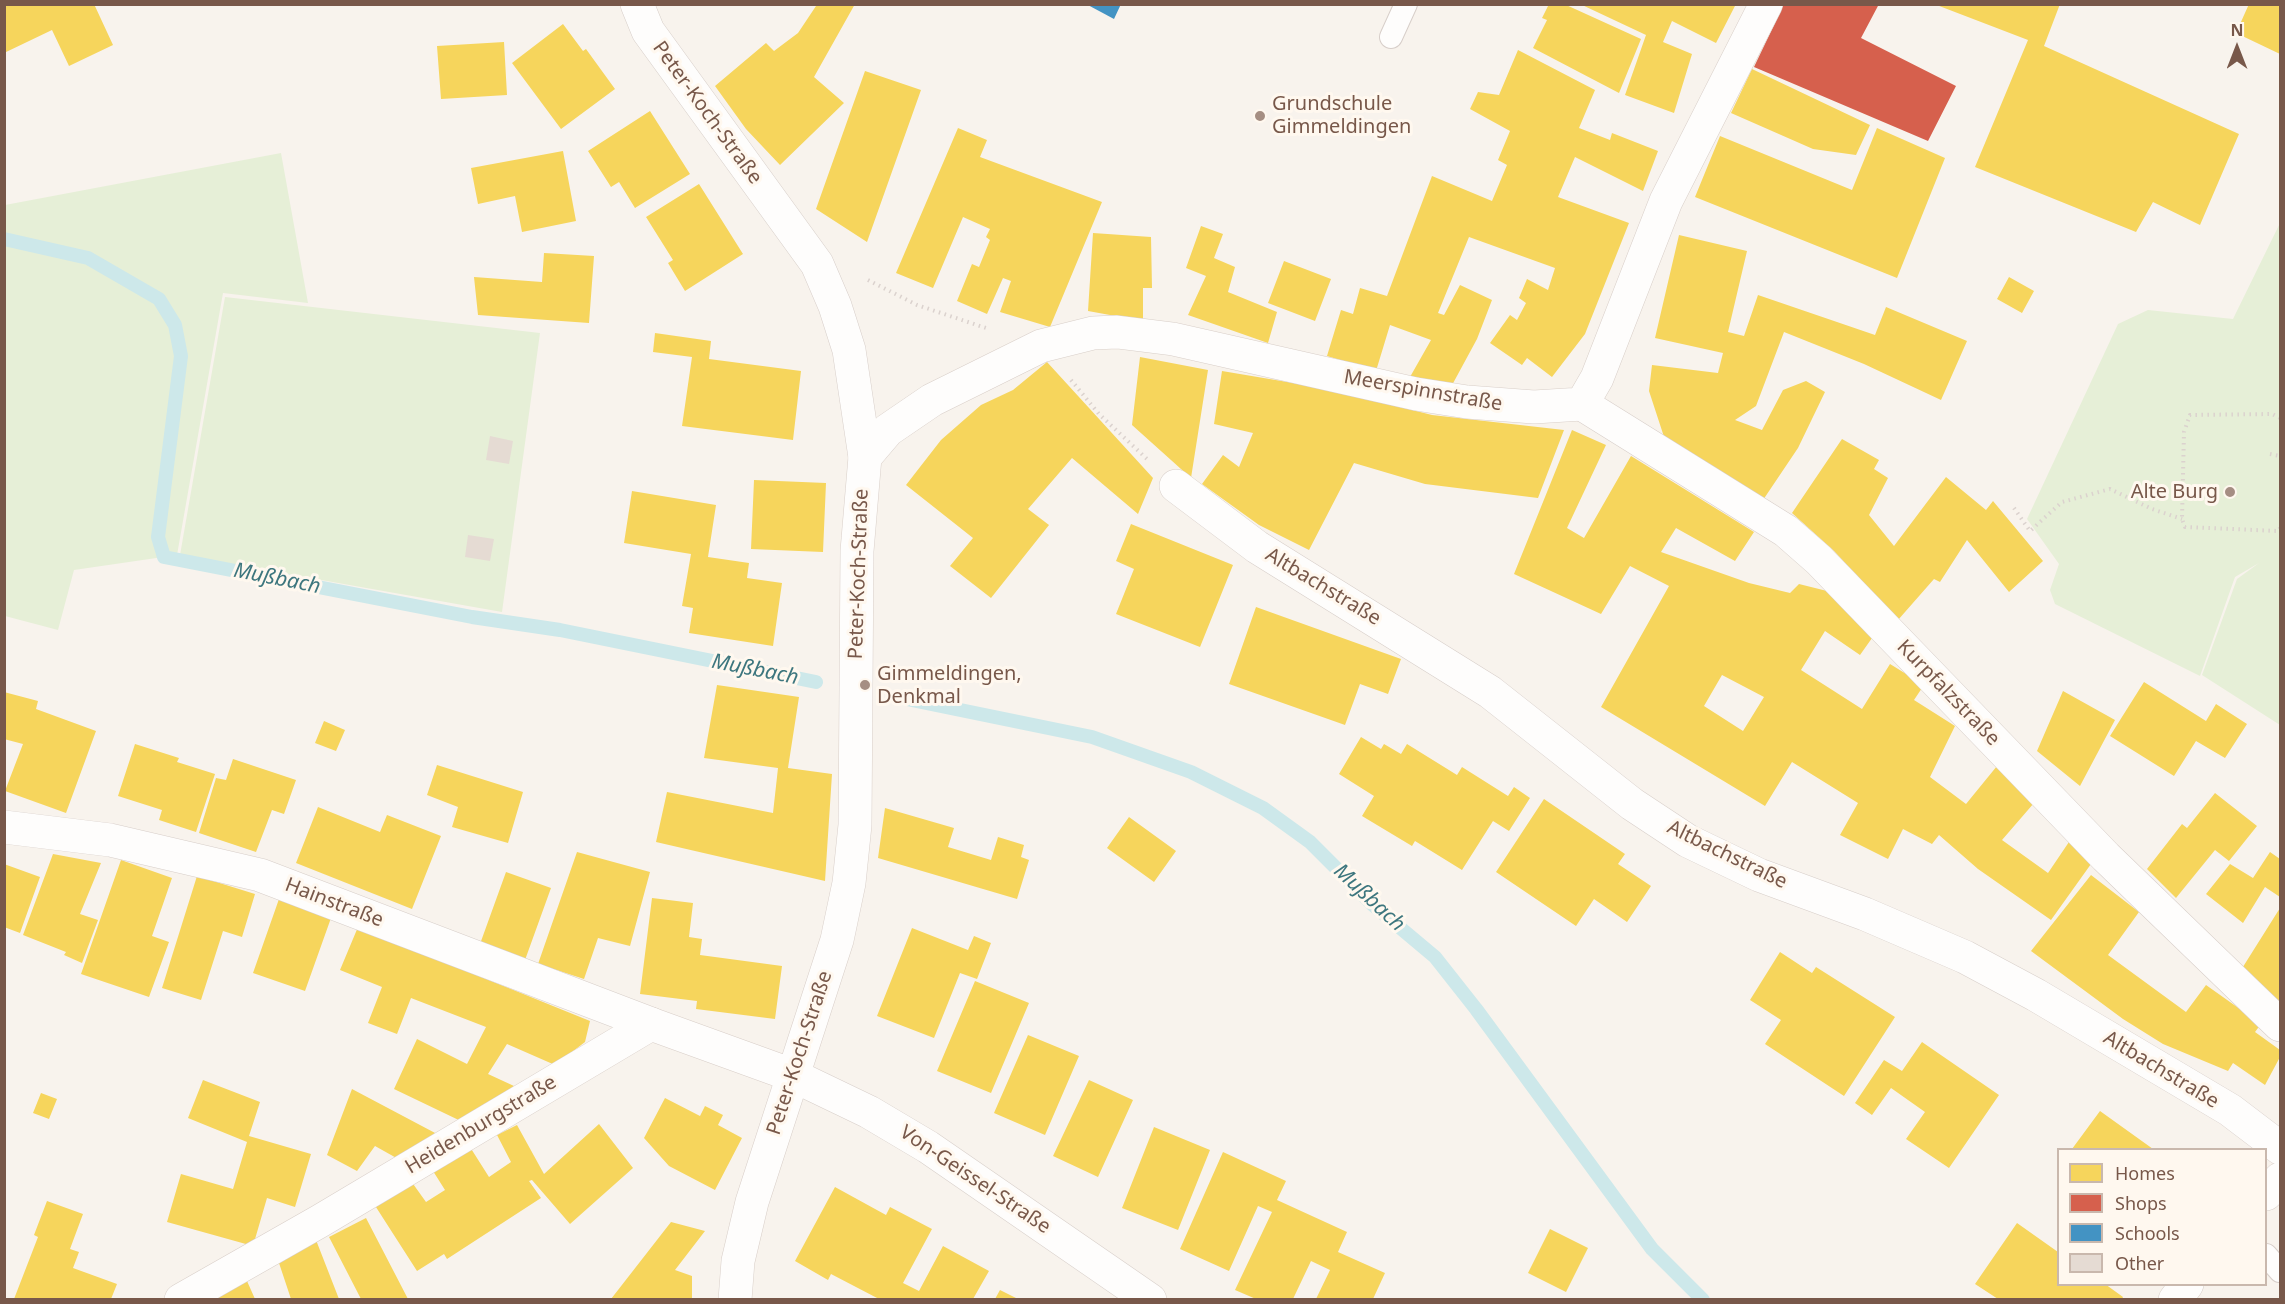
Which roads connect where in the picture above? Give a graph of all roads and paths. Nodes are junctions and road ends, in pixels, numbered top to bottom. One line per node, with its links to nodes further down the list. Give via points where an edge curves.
1 (1406, 4): 4 (lane)
2 (1766, 4): 7 (street, via 1666,201 1597,378)
3 (631, 6): 5 (street, Peter-Koch-Straße)
4 (1391, 37)
5 (816, 264): 6 (path, via 840,266 917,305); 11 (street, Peter-Koch-Straße, via 849,350)
6 (1041, 346): 7 (street, Meerspinnstraße, via 1093,333 1144,334 1457,400 1534,407); 11 (street, Meerspinnstraße, via 910,413 888,430); 12 (path, via 1099,414)
7 (1582, 404): 18 (street, Kurpfalzstraße, via 1786,531 1819,560 2106,857)
8 (2280, 418): 14 (path, via 2272,414 2190,416 2184,432)
9 (2270, 454): 10 (path)
10 (2280, 456)
11 (865, 457): 19 (street, Peter-Koch-Straße, via 857,551 855,825 849,883 837,940)
12 (1176, 486): 20 (street, Altbachstraße, via 1257,547 1490,692 1632,804 1688,841 1760,875 1965,957 2230,1110)
13 (2014, 508): 14 (path, via 2030,531 2062,502 2110,489)
14 (2182, 519): 15 (path, via 2185,527 2278,531)
15 (2280, 528)
16 (4, 827): 17 (street, Hainstraße, via 110,840 260,875)
17 (651, 1024): 19 (street); 26 (street, Heidenburgstraße)
18 (2280, 1024)
19 (792, 1075): 27 (street, Peter-Koch-Straße, via 752,1202 738,1261); 28 (street, Von-Geissel-Straße, via 869,1112 928,1147)
20 (2280, 1148)
21 (2280, 1179): 22 (street)
22 (2267, 1192)
23 (2267, 1257): 24 (lane)
24 (2280, 1271)
25 (2185, 1286): 29 (street)
26 (181, 1299)
27 (735, 1299)
28 (1150, 1299)
29 (2175, 1299)

